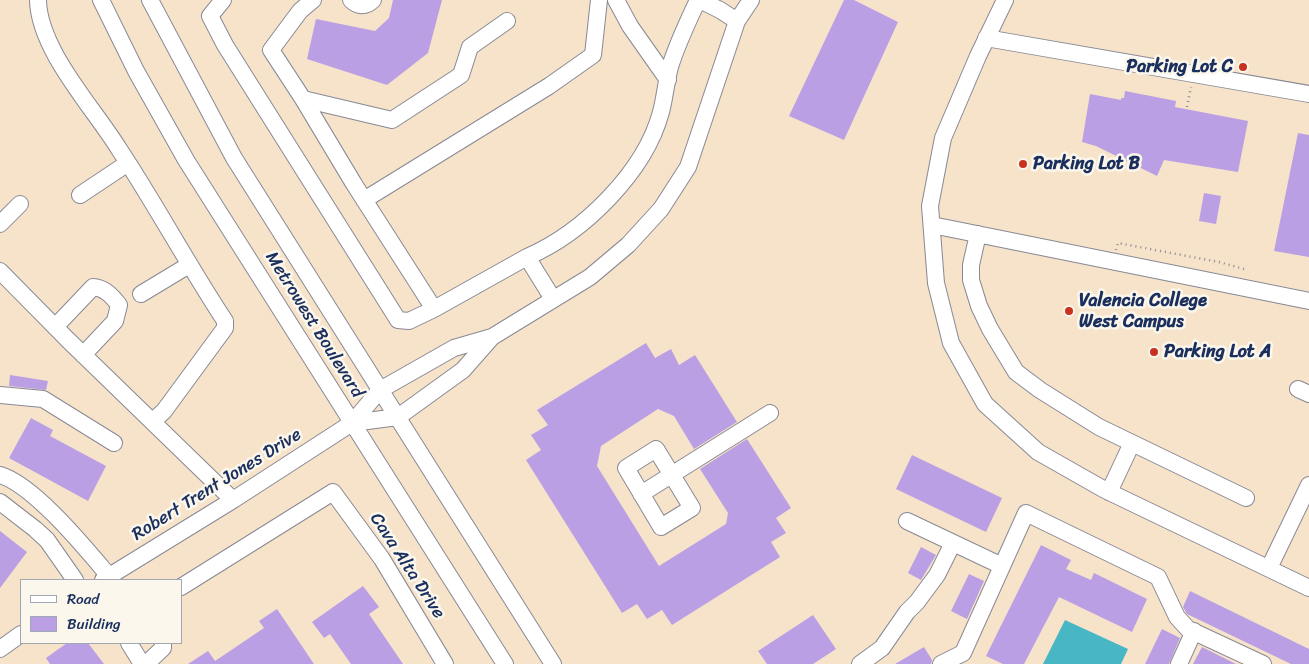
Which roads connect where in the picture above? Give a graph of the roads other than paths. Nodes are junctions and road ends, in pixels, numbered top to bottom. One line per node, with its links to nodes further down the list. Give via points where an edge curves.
1 (36, 0): 19 (street, via 44,32 57,58)
2 (101, 0): 41 (street, Metrowest Boulevard, via 186,160)
3 (150, 0): 36 (street, Metrowest Boulevard, via 234,158)
4 (223, 0): 32 (street, via 210,16 225,45 398,320 409,321)
5 (313, 0): 18 (street, via 300,11 271,50)
6 (351, 0): 7 (street, via 363,5)
7 (373, 0)
8 (599, 0): 21 (street, via 593,55 549,86)
9 (616, 0): 16 (street)
10 (699, 0): 14 (street); 16 (street)
11 (751, 0): 14 (street)
12 (1005, 0): 15 (street)
13 (507, 21): 18 (street, via 470,47 461,74 392,120)
14 (737, 22): 30 (street, via 688,167 661,209 626,247 590,277)
15 (986, 38): 17 (street); 24 (street, via 943,138 930,206)
16 (668, 80): 26 (street, via 661,113 646,146 606,202 574,230)
17 (1309, 94)
18 (303, 99): 21 (street)
19 (128, 163): 20 (street); 27 (street)
20 (80, 195)
21 (364, 200): 32 (street)
22 (20, 204): 23 (street)
23 (0, 224)
24 (932, 225): 25 (street); 47 (street, via 936,283 951,343 985,404 1038,452)
25 (978, 234): 31 (street); 43 (street, via 971,272 979,306 1016,372 1085,418)
26 (527, 257): 30 (street); 32 (street)
27 (189, 265): 29 (street); 40 (street, via 225,321 225,328 164,411)
28 (0, 270): 33 (street)
29 (141, 294)
30 (553, 299): 34 (street)
31 (1309, 301)
32 (434, 309)
33 (55, 327): 35 (street); 35 (street, via 93,287 112,296 119,305 115,321)
34 (492, 337): 36 (street, via 454,348); 39 (street, via 464,370)
35 (83, 355): 40 (street)
36 (380, 390): 39 (street, Metrowest Boulevard); 41 (street, Robert Trent Jones Drive)
37 (0, 395): 42 (street, via 43,399)
38 (770, 413): 45 (street)
39 (398, 417): 41 (street, Robert Trent Jones Drive); 68 (street, Metrowest Boulevard)
40 (152, 421): 50 (street)
41 (352, 423): 50 (street, Robert Trent Jones Drive); 67 (street, Metrowest Boulevard)
42 (114, 442)
43 (1132, 443): 47 (street); 49 (street)
44 (0, 475): 56 (street, via 36,499 80,542)
45 (672, 475): 48 (street); 48 (street, via 656,449 626,468); 48 (street, via 692,508 661,527)
46 (1309, 485): 55 (street)
47 (1109, 492): 55 (street)
48 (641, 494)
49 (1246, 498)
50 (233, 500): 56 (street, Robert Trent Jones Drive)
51 (0, 502): 57 (street, via 47,540)
52 (907, 520): 53 (street)
53 (953, 543): 54 (street); 69 (street, via 937,575 882,648)
54 (1002, 566): 60 (street, via 1026,513 1158,577 1177,616); 70 (street, via 963,652)
55 (1269, 568): 59 (street)
56 (106, 578)
57 (75, 579)
58 (182, 586): 66 (street, Cava Alta Drive, via 333,492 382,559)
59 (1309, 588)
60 (1194, 632): 71 (street); 72 (street)
61 (20, 635): 64 (street)
62 (130, 644): 65 (street)
63 (163, 644): 65 (street, via 163,648)
64 (0, 649)
65 (144, 664)
66 (446, 664)
67 (505, 664)
68 (552, 664)
69 (860, 664)
70 (942, 664)
71 (1179, 664)
72 (1263, 664)

